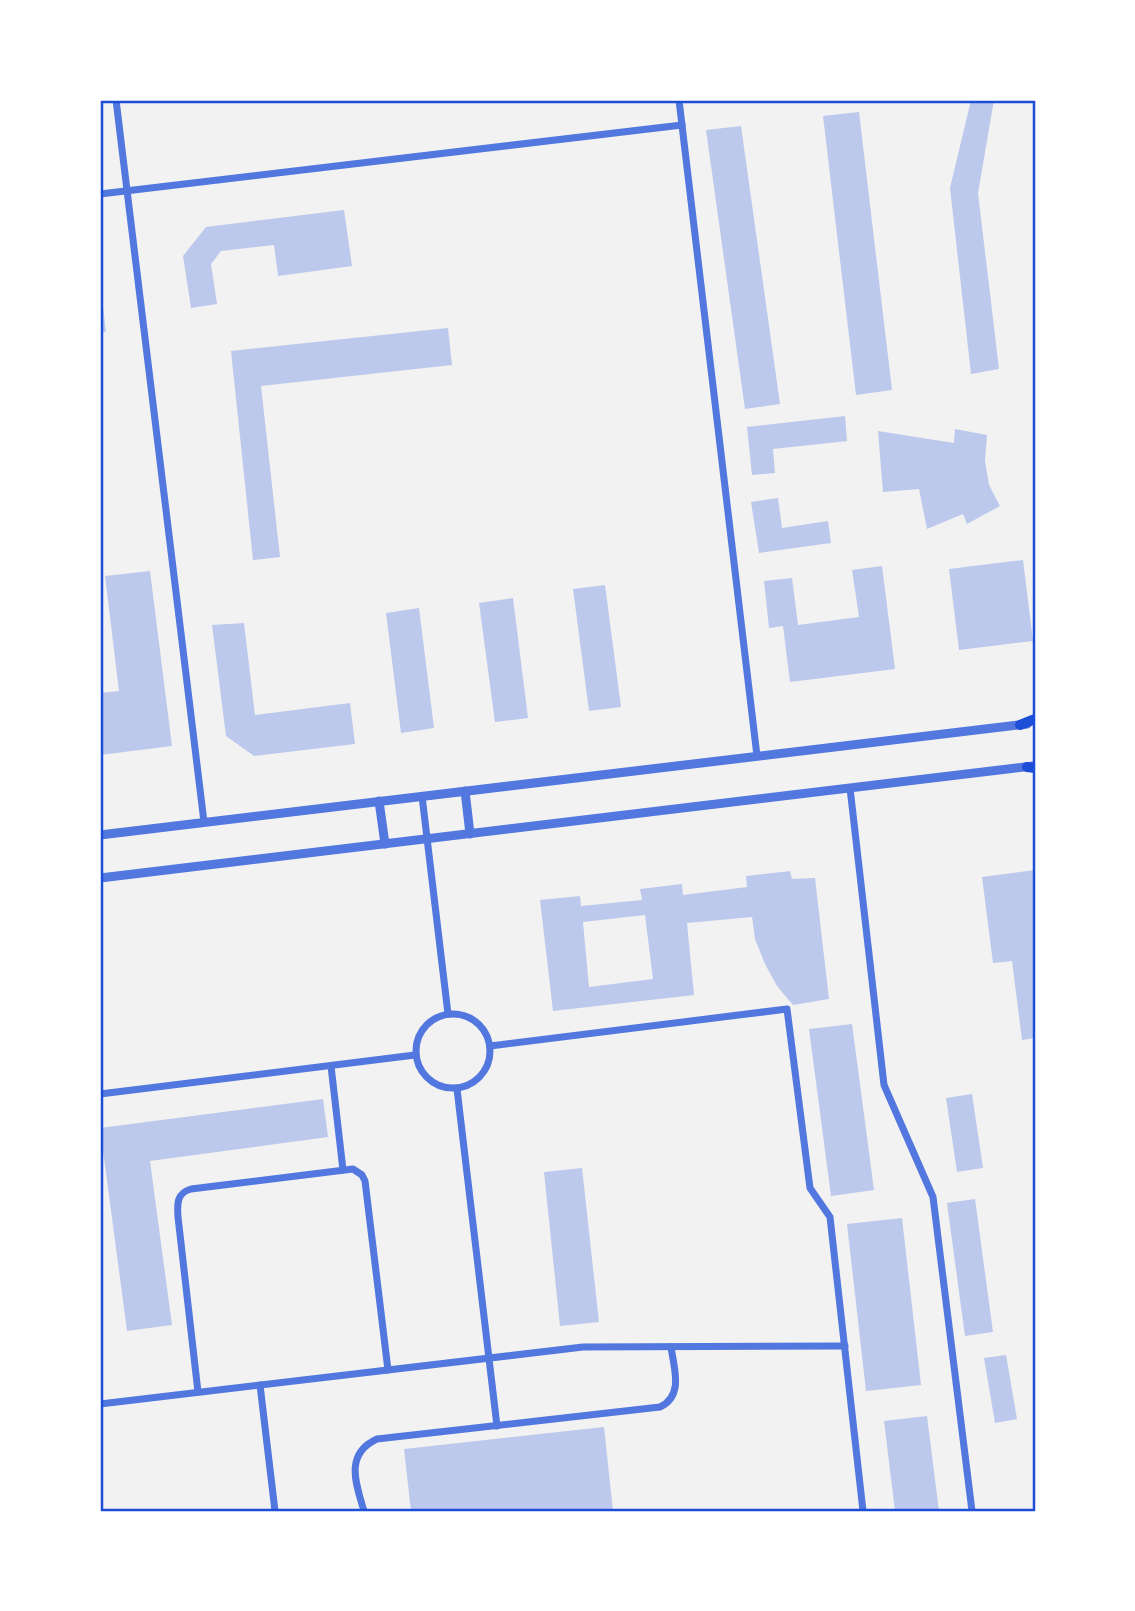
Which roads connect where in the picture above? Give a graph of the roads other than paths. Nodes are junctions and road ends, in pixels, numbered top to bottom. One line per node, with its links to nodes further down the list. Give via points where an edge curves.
1 (116, 100): 4 (street)
2 (679, 100): 3 (street)
3 (682, 125): 4 (street); 8 (street)
4 (127, 191): 5 (street); 14 (street)
5 (100, 194)
6 (1035, 721): 7 (main road)
7 (1020, 725): 8 (street)
8 (757, 756): 11 (street)
9 (1032, 767): 10 (street)
10 (850, 788): 15 (street); 38 (street, via 884,1085 933,1197)
11 (465, 791): 12 (street); 15 (street)
12 (422, 796): 13 (street); 17 (street)
13 (379, 802): 14 (street); 18 (street)
14 (204, 822): 16 (street)
15 (470, 834): 17 (street)
16 (100, 835)
17 (428, 839): 18 (street); 20 (street)
18 (385, 844): 19 (street)
19 (100, 878)
20 (448, 1014): 21 (street, via 467,1016 478,1023); 22 (street, via 421,1030)
21 (490, 1046): 24 (street, via 486,1069 469,1085); 27 (street, via 787,1009 810,1188 830,1217)
22 (415, 1055): 23 (street); 24 (street, via 425,1077 445,1088)
23 (331, 1066): 25 (street); 26 (street)
24 (457, 1088): 29 (street)
25 (100, 1094)
26 (343, 1170): 30 (street, via 358,1171 365,1181); 32 (street, via 191,1189 178,1198)
27 (845, 1346): 28 (street); 37 (street)
28 (671, 1347): 29 (street, via 583,1347); 34 (street, via 676,1388 667,1404)
29 (489, 1358): 30 (street); 34 (street)
30 (388, 1370): 31 (street)
31 (260, 1385): 32 (street); 35 (street)
32 (198, 1392): 33 (street)
33 (100, 1404)
34 (497, 1426): 36 (street, via 377,1439 367,1444 355,1466)
35 (275, 1511)
36 (364, 1511)
37 (863, 1511)
38 (972, 1511)

